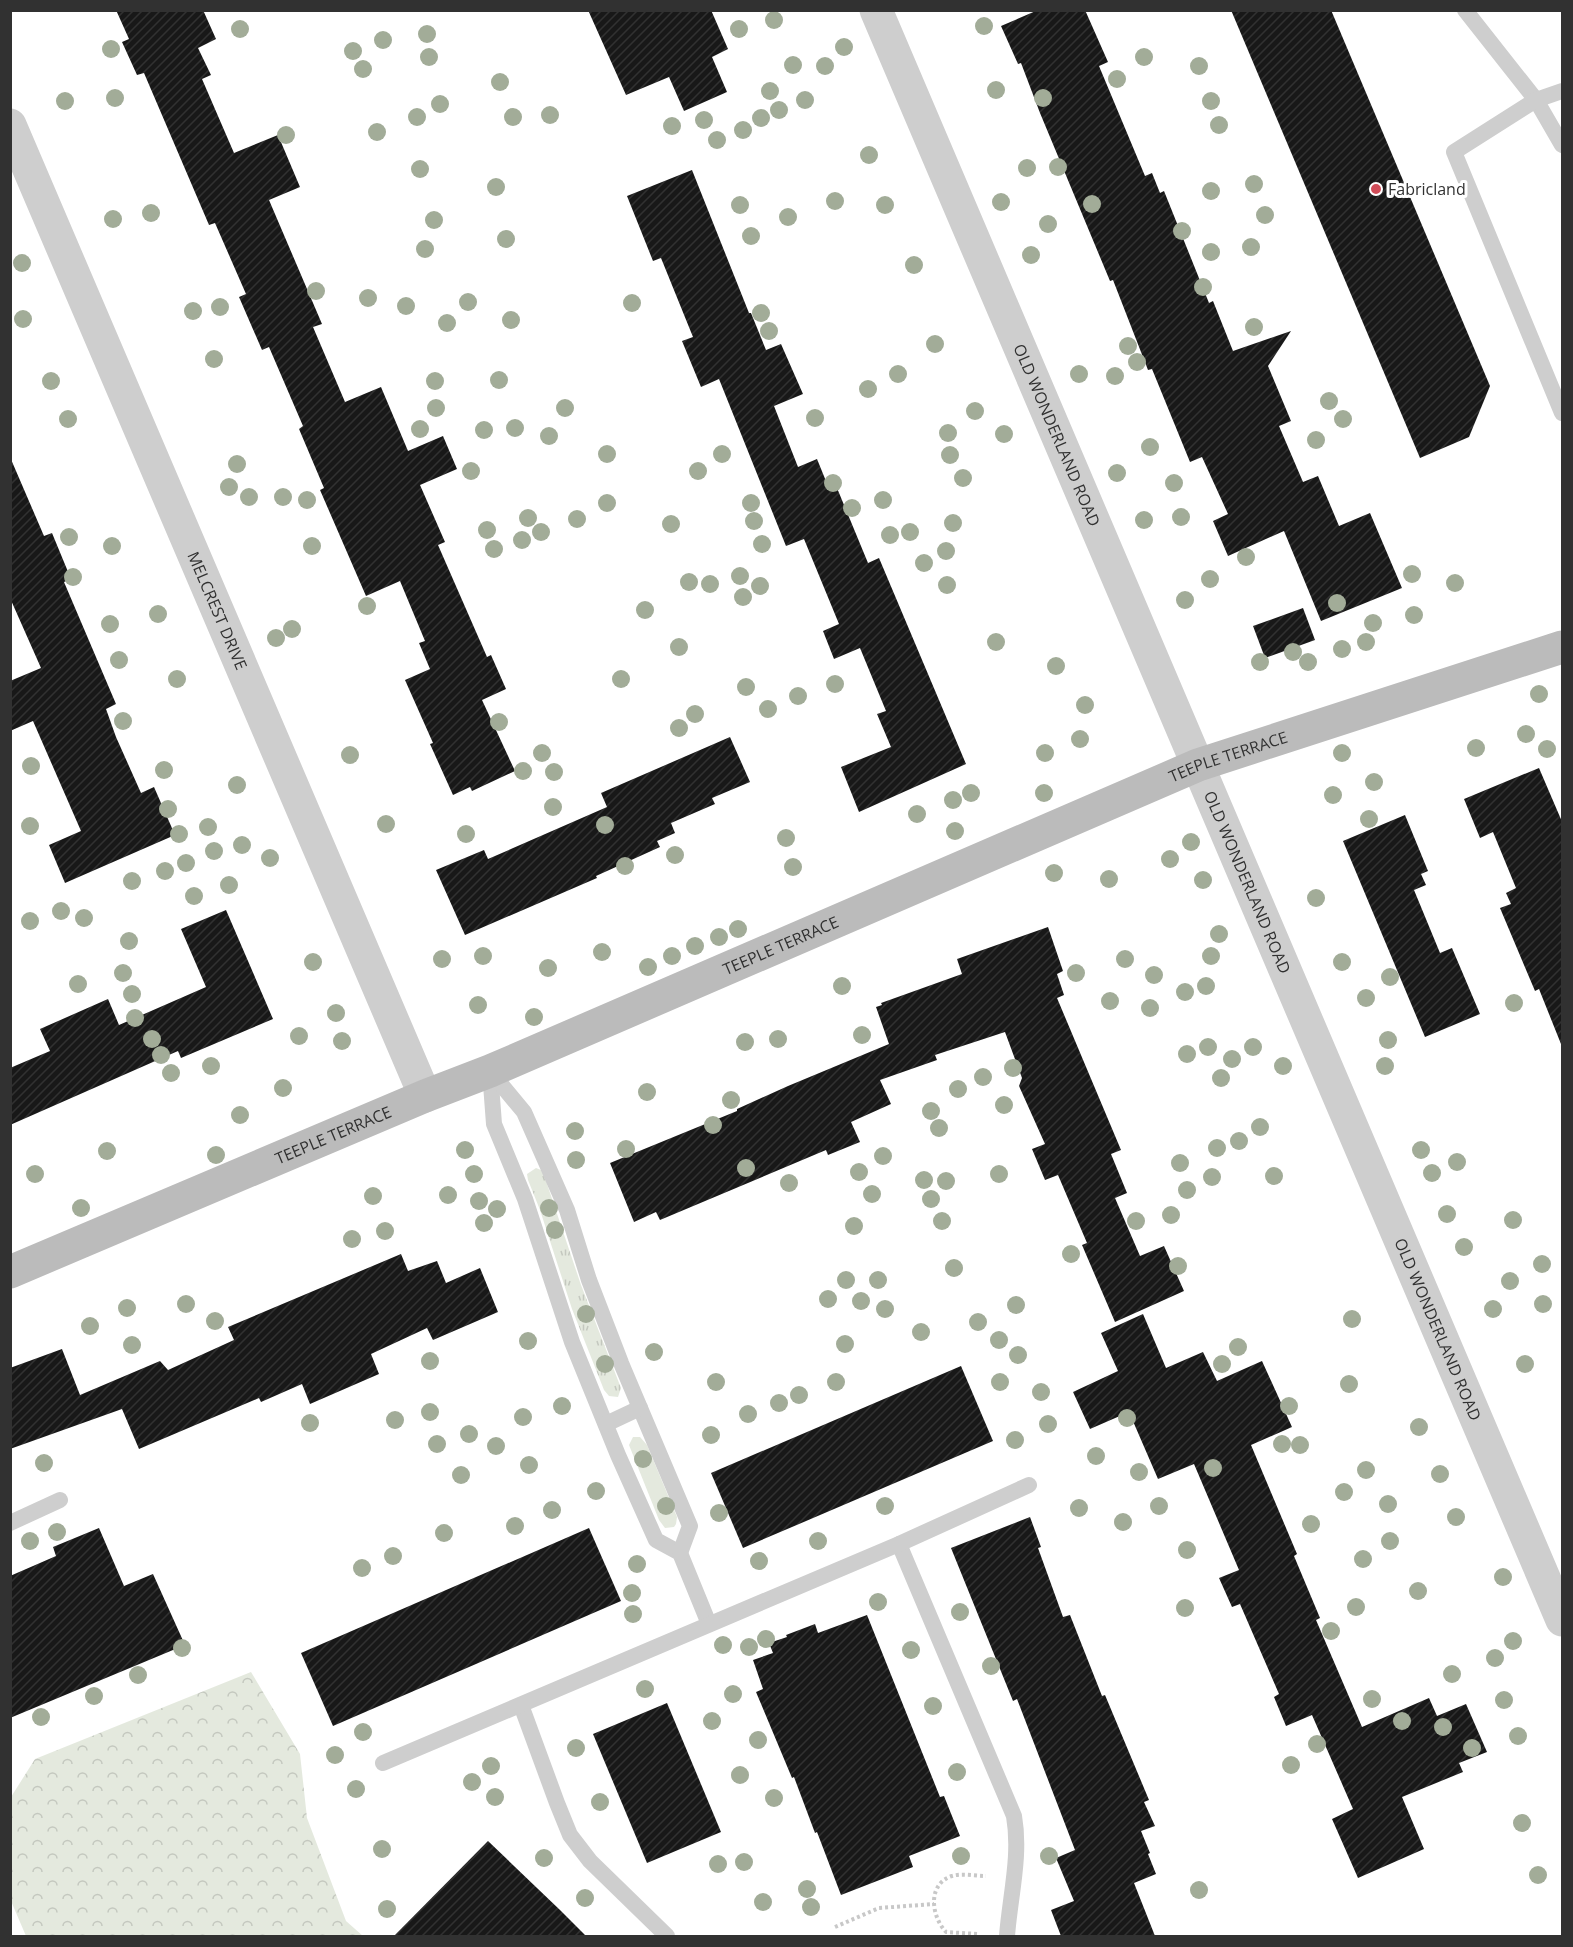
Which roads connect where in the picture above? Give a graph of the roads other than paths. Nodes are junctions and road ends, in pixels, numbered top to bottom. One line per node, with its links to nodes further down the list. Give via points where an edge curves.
1 (876, 10): 9 (street, OLD WONDERLAND ROAD)
2 (1465, 10): 4 (lane)
3 (1563, 91): 4 (lane)
4 (1536, 100): 6 (lane); 7 (lane, via 1454,152)
5 (10, 125): 11 (street, MELCREST DRIVE)
6 (1563, 145)
7 (1563, 413)
8 (1563, 647): 9 (street, TEEPLE TERRACE)
9 (1198, 765): 10 (street, TEEPLE TERRACE); 20 (street, OLD WONDERLAND ROAD)
10 (490, 1071): 11 (street, TEEPLE TERRACE); 13 (lane, via 524,1112 567,1210 589,1280); 14 (lane, via 494,1124 525,1199 572,1342)
11 (425, 1096): 12 (street, TEEPLE TERRACE)
12 (10, 1272)
13 (640, 1408): 14 (lane); 19 (lane, via 690,1526)
14 (606, 1424): 19 (lane, via 657,1540)
15 (1029, 1485): 18 (lane)
16 (60, 1500): 17 (lane)
17 (10, 1523)
18 (899, 1544): 21 (lane); 25 (lane, via 1014,1816 1017,1851)
19 (680, 1553): 21 (lane)
20 (1563, 1620)
21 (709, 1624): 22 (lane)
22 (521, 1705): 23 (lane); 24 (lane, via 570,1835 590,1861)
23 (383, 1763)
24 (667, 1936)
25 (1007, 1936)

